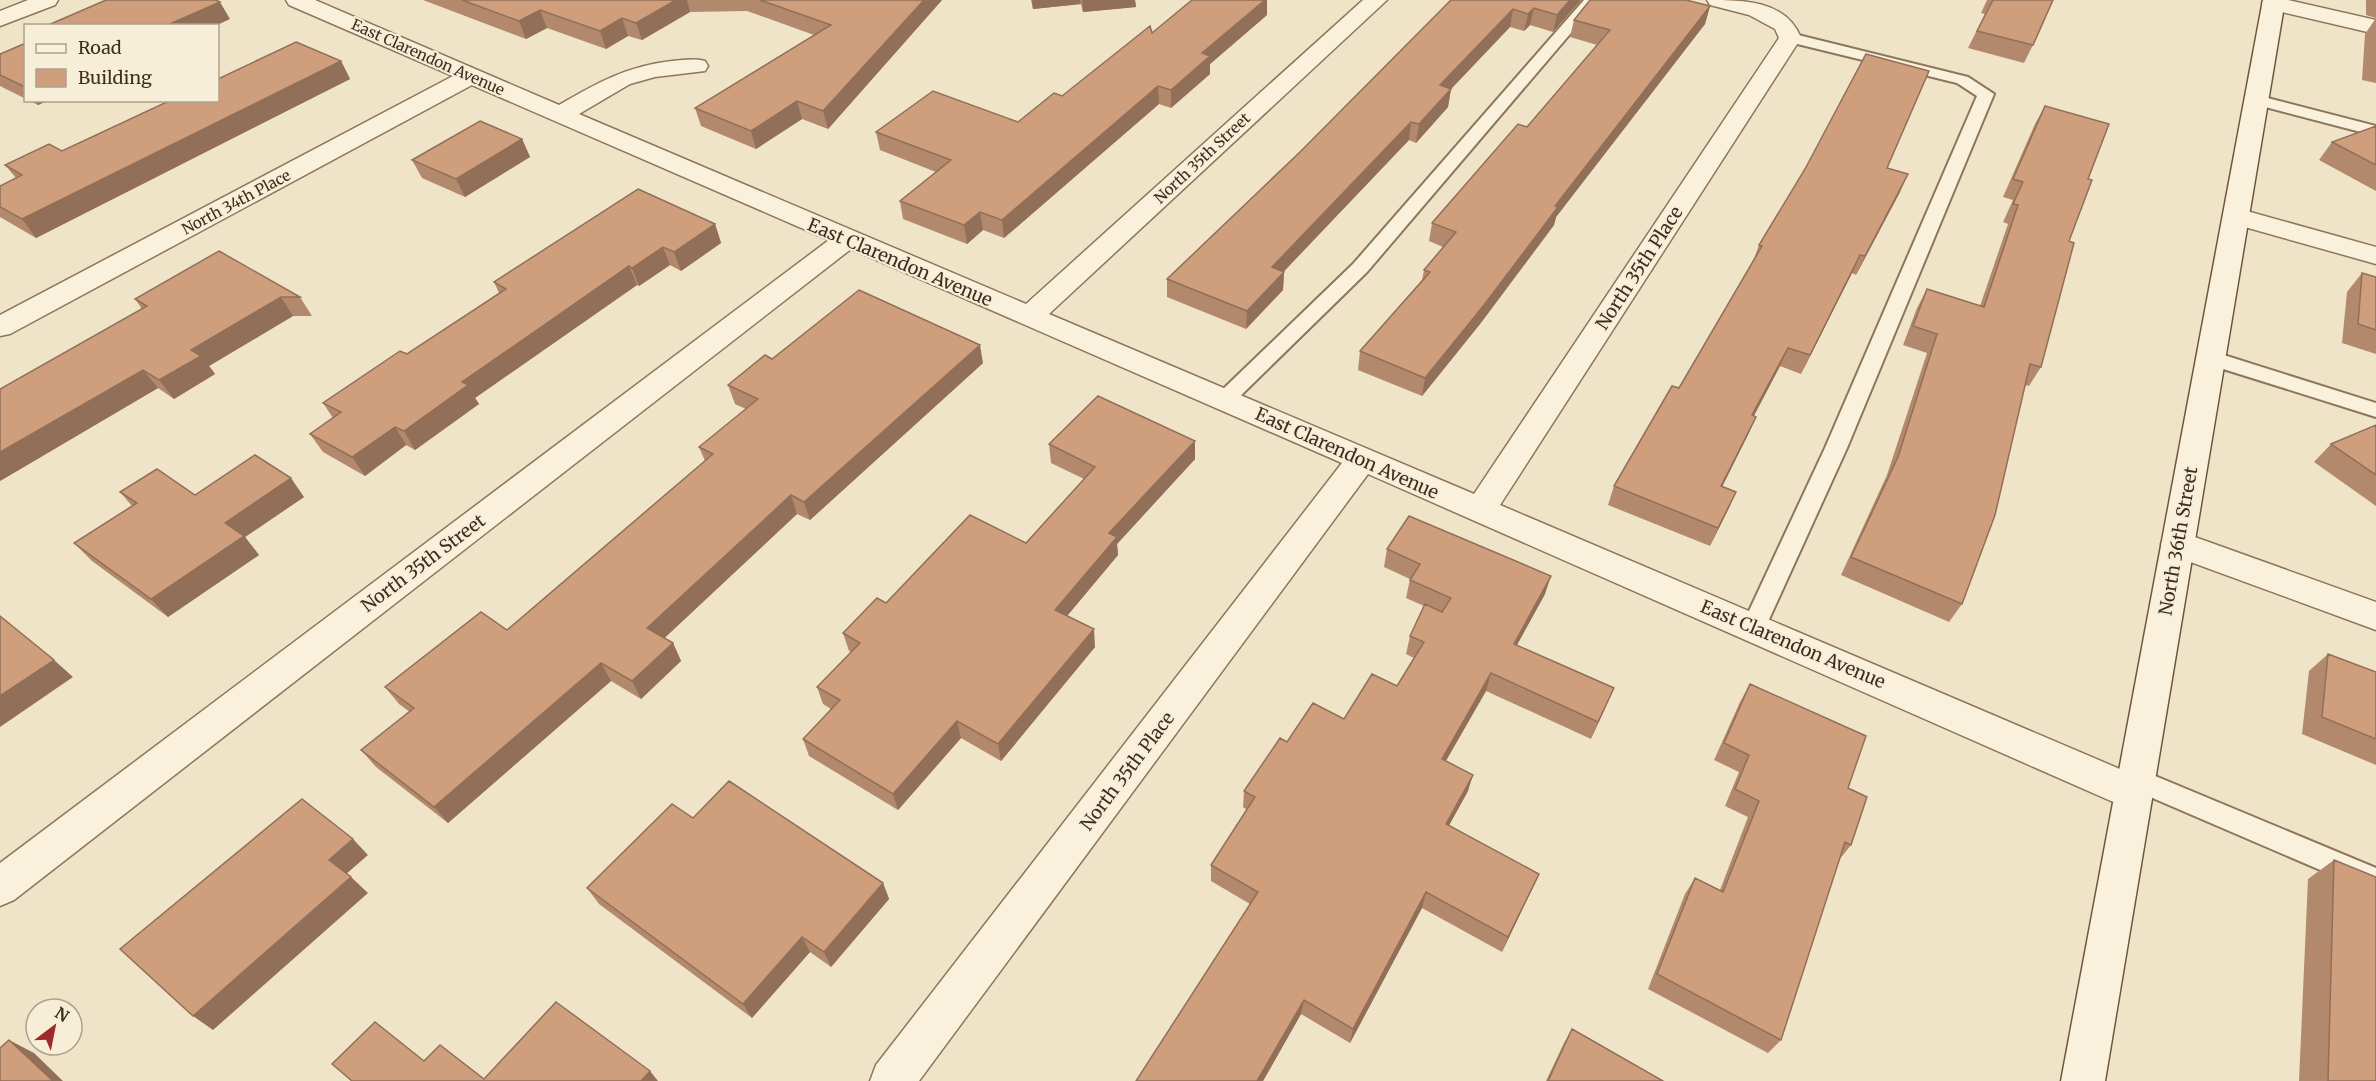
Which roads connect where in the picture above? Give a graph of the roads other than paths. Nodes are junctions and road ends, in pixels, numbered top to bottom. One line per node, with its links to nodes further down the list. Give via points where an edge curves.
1 (47, 0): 7 (street)
2 (297, 0): 11 (street, East Clarendon Avenue)
3 (1376, 0): 18 (street, North 35th Street)
4 (1592, 0): 21 (lane, via 1360,268)
5 (1718, 0): 9 (street, via 1757,10)
6 (2274, 2): 8 (street); 12 (street, North 36th Street)
7 (0, 19)
8 (2376, 27)
9 (1787, 31): 24 (street, North 35th Place); 27 (lane, via 1962,80 1986,94 1836,448)
10 (697, 66): 13 (street, via 653,70 622,79)
11 (471, 76): 13 (street, East Clarendon Avenue); 19 (street, North 34th Place)
12 (2256, 100): 14 (lane); 15 (street, North 36th Street)
13 (559, 115): 16 (street, East Clarendon Avenue)
14 (2376, 131)
15 (2236, 216): 17 (street); 20 (street, North 36th Street)
16 (846, 240): 18 (street, East Clarendon Avenue); 30 (street, North 35th Street)
17 (2376, 256)
18 (1029, 317): 21 (street, East Clarendon Avenue)
19 (0, 327)
20 (2211, 358): 22 (lane); 25 (street, North 36th Street)
21 (1225, 399): 23 (street, East Clarendon Avenue)
22 (2376, 410)
23 (1361, 460): 24 (street, East Clarendon Avenue); 31 (street, North 35th Place)
24 (1480, 510): 27 (street, East Clarendon Avenue)
25 (2178, 544): 26 (street); 28 (street, North 36th Street)
26 (2376, 616)
27 (1754, 626): 28 (street, East Clarendon Avenue)
28 (2135, 786): 29 (lane); 32 (street, North 36th Street)
29 (2376, 881)
30 (0, 887)
31 (892, 1081)
32 (2083, 1081)

